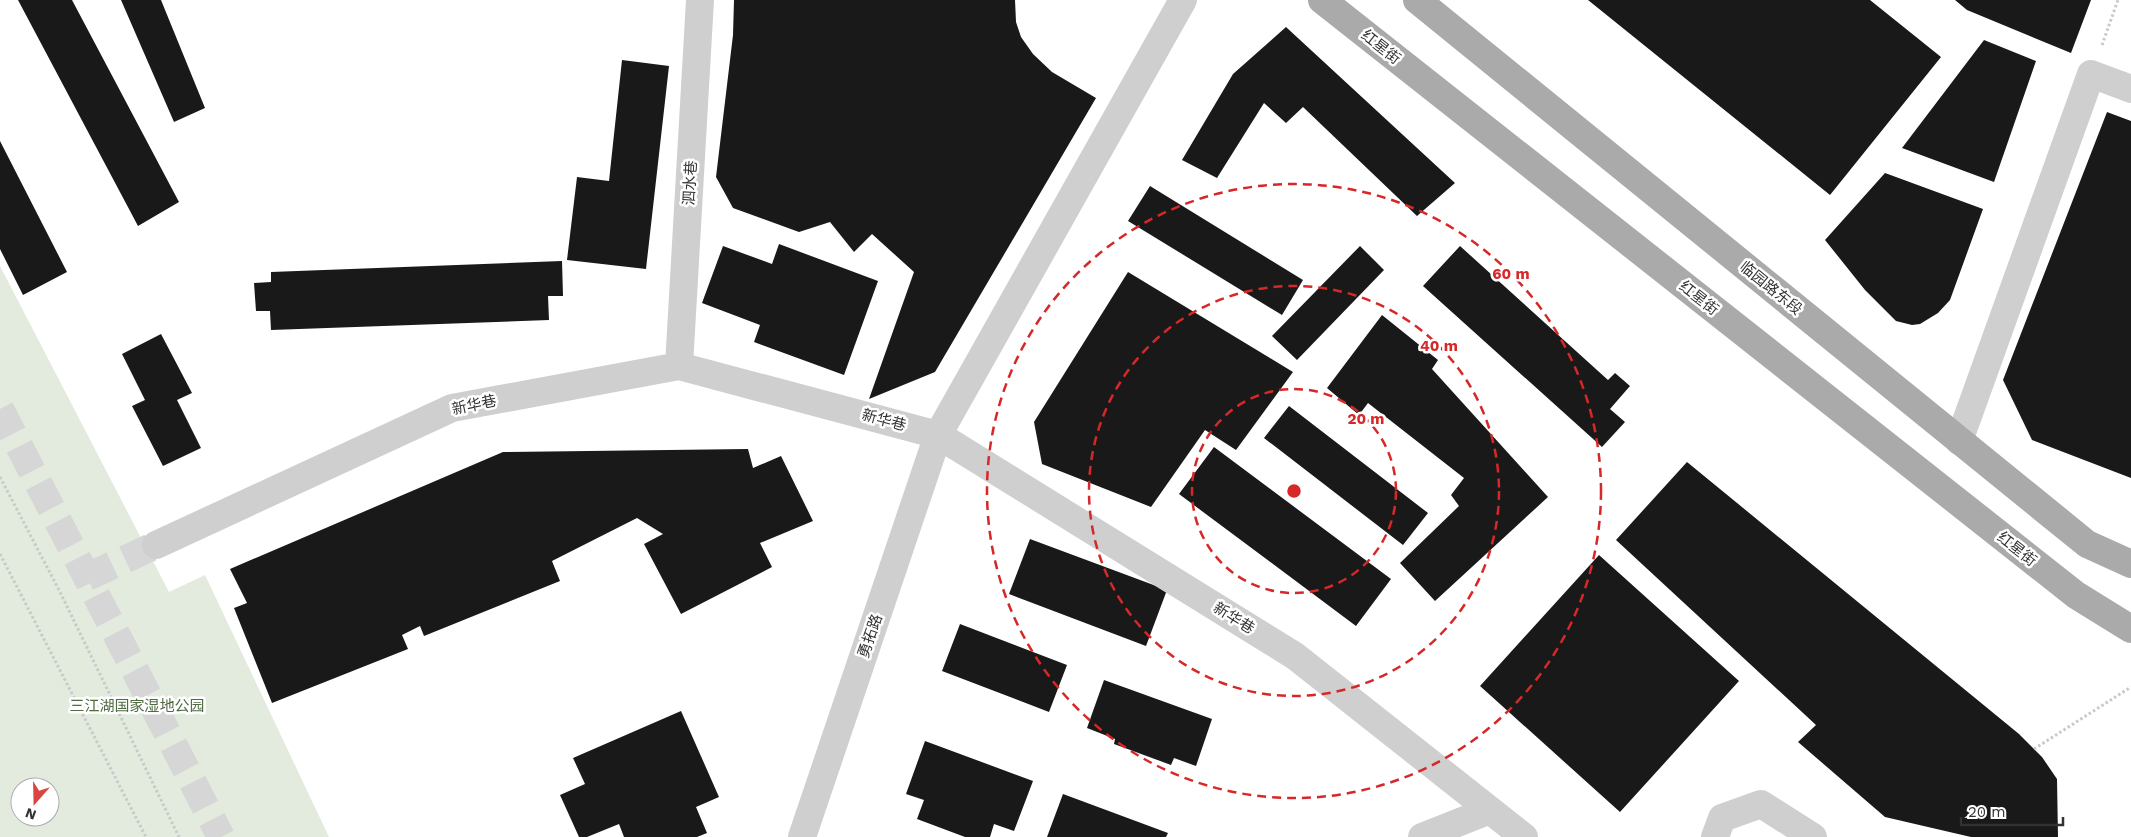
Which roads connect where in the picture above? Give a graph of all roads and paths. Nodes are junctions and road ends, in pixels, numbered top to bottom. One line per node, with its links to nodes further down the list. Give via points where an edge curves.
1 (700, 0): 8 (street, 泗水巷)
2 (1183, 0): 9 (street, 勇拓路)
3 (1322, 0): 15 (main road, 红星街, via 2076,595)
4 (1417, 0): 10 (main road, 临园路东段)
5 (2118, 0): 6 (path)
6 (2091, 74): 7 (street); 10 (street)
7 (2131, 89)
8 (680, 366): 9 (street, 新华巷); 12 (street, 新华巷, via 452,408)
9 (938, 435): 18 (street, 新华巷, via 1295,656); 21 (street, 勇拓路)
10 (1959, 441): 14 (main road, 临园路东段, via 2087,544)
11 (0, 477): 20 (path, via 60,592)
12 (156, 545)
13 (0, 554): 19 (path)
14 (2131, 564)
15 (2131, 629)
16 (2131, 687): 17 (path)
17 (2034, 749)
18 (1490, 810): 22 (street); 23 (street, 新华巷)
19 (146, 837)
20 (179, 837)
21 (802, 837)
22 (1422, 837)
23 (1524, 837)
24 (1716, 837): 25 (street, via 1722,818 1761,804)
25 (1813, 837)

